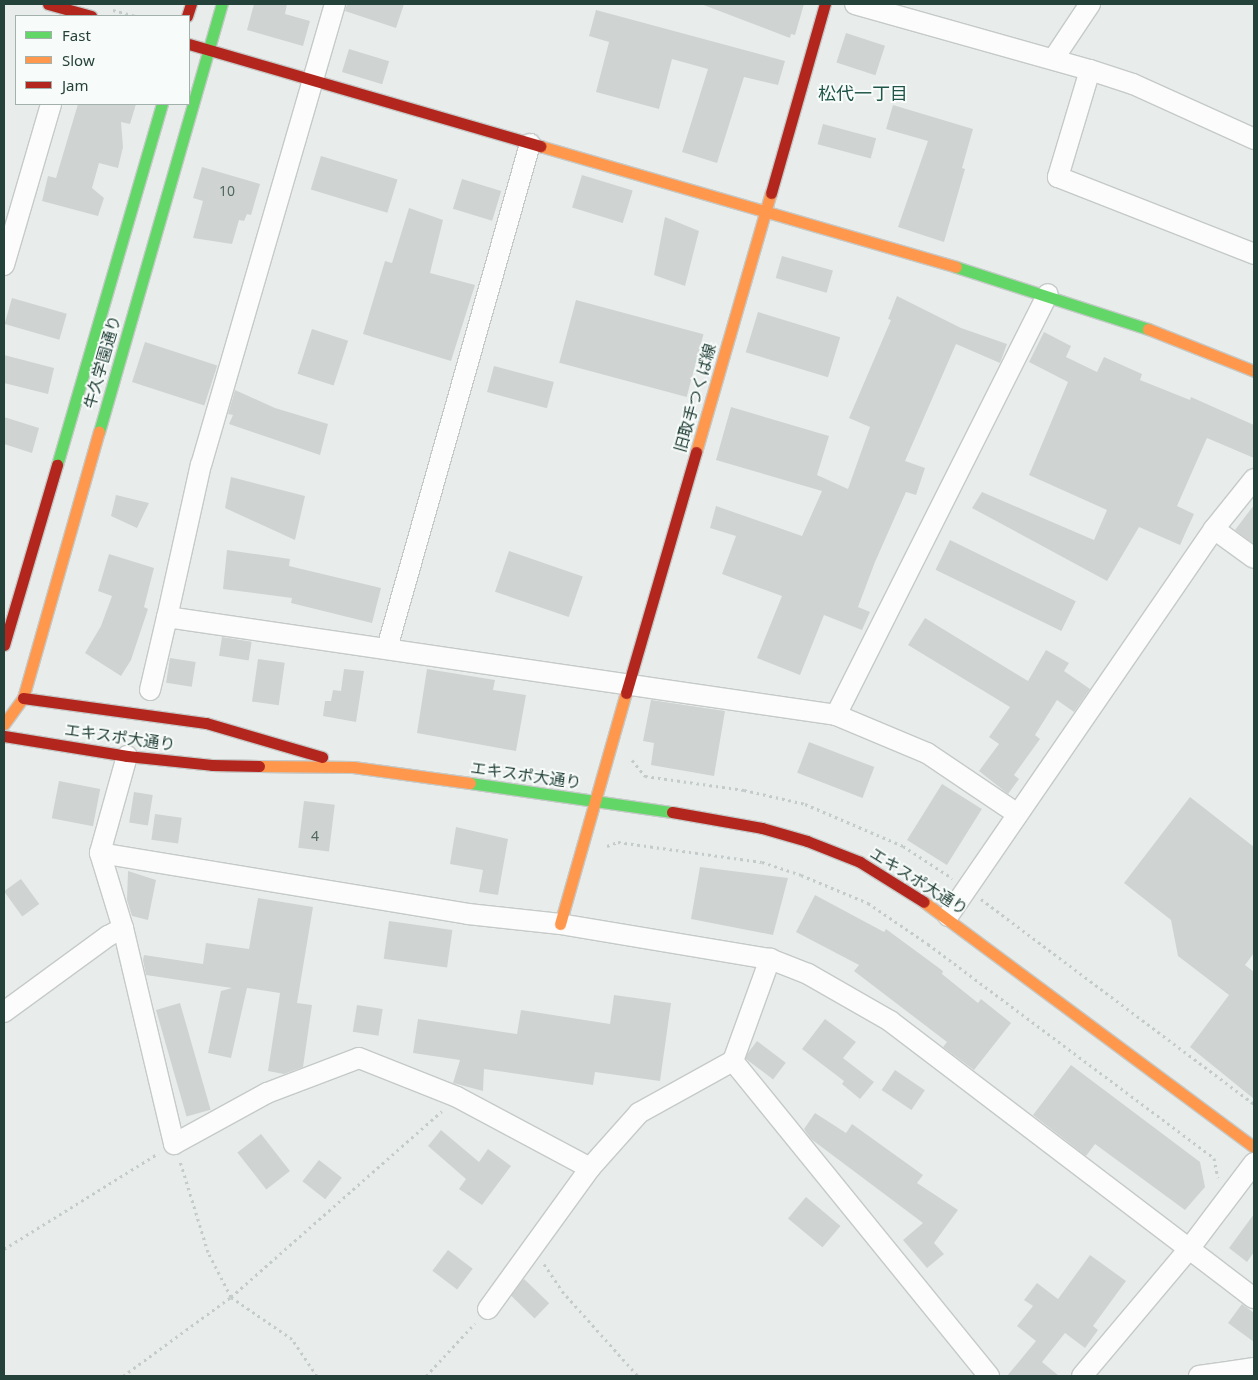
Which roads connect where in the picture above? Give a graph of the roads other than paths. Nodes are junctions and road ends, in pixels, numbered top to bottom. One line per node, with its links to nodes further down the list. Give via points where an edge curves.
1 (48, 4): 7 (main road)
2 (222, 4): 9 (main road, 牛久学園通り)
3 (334, 4): 12 (street)
4 (825, 4): 17 (main road, 旧取手つくば線)
5 (855, 4): 10 (street)
6 (1090, 4): 10 (street)
7 (81, 15)
8 (190, 44): 9 (main road)
9 (209, 50): 12 (main road); 31 (main road, 牛久学園通り)
10 (1054, 58): 11 (street)
11 (1090, 70): 15 (street, via 1134,84); 18 (street, via 1058,177)
12 (313, 79): 16 (main road); 25 (street, via 201,464)
13 (51, 105): 19 (street)
14 (162, 105): 26 (main road, 牛久学園通り)
15 (1254, 139)
16 (530, 144): 17 (main road); 27 (street)
17 (764, 212): 20 (main road); 28 (main road, 旧取手つくば線)
18 (1254, 254)
19 (4, 265)
20 (1048, 294): 21 (main road); 32 (street)
21 (1254, 371)
22 (1254, 480): 23 (street)
23 (1214, 528): 24 (street); 38 (street)
24 (1254, 558)
25 (167, 617): 27 (street); 29 (street)
26 (4, 644)
27 (387, 648): 28 (street)
28 (631, 685): 32 (street); 37 (main road, 旧取手つくば線)
29 (150, 690)
30 (4, 696): 31 (main road, エキスポ大通り)
31 (23, 698): 33 (main road, 牛久学園通り); 36 (main road, エキスポ大通り, via 206,723)
32 (836, 715): 38 (street, via 927,753)
33 (4, 724)
34 (4, 736): 35 (main road, エキスポ大通り)
35 (128, 756): 36 (main road, エキスポ大通り, via 212,765); 39 (street)
36 (353, 767): 37 (main road, エキスポ大通り)
37 (596, 802): 40 (main road, エキスポ大通り, via 762,828 806,841 860,862); 41 (main road, 旧取手つくば線)
38 (1016, 813): 40 (street)
39 (100, 853): 41 (street, via 468,914); 42 (street)
40 (948, 916): 46 (main road, エキスポ大通り)
41 (560, 924): 43 (street)
42 (123, 928): 44 (street); 48 (street, via 174,1144 267,1092 359,1058 457,1097)
43 (770, 959): 45 (street); 49 (street, via 808,974 890,1021)
44 (4, 1012)
45 (732, 1061): 48 (street, via 639,1113); 53 (street)
46 (1254, 1146)
47 (1254, 1163): 49 (street)
48 (590, 1168): 51 (street)
49 (1189, 1249): 50 (street); 54 (street)
50 (1254, 1298)
51 (488, 1309)
52 (1254, 1368): 55 (street)
53 (989, 1376)
54 (1082, 1376)
55 (1199, 1376)

